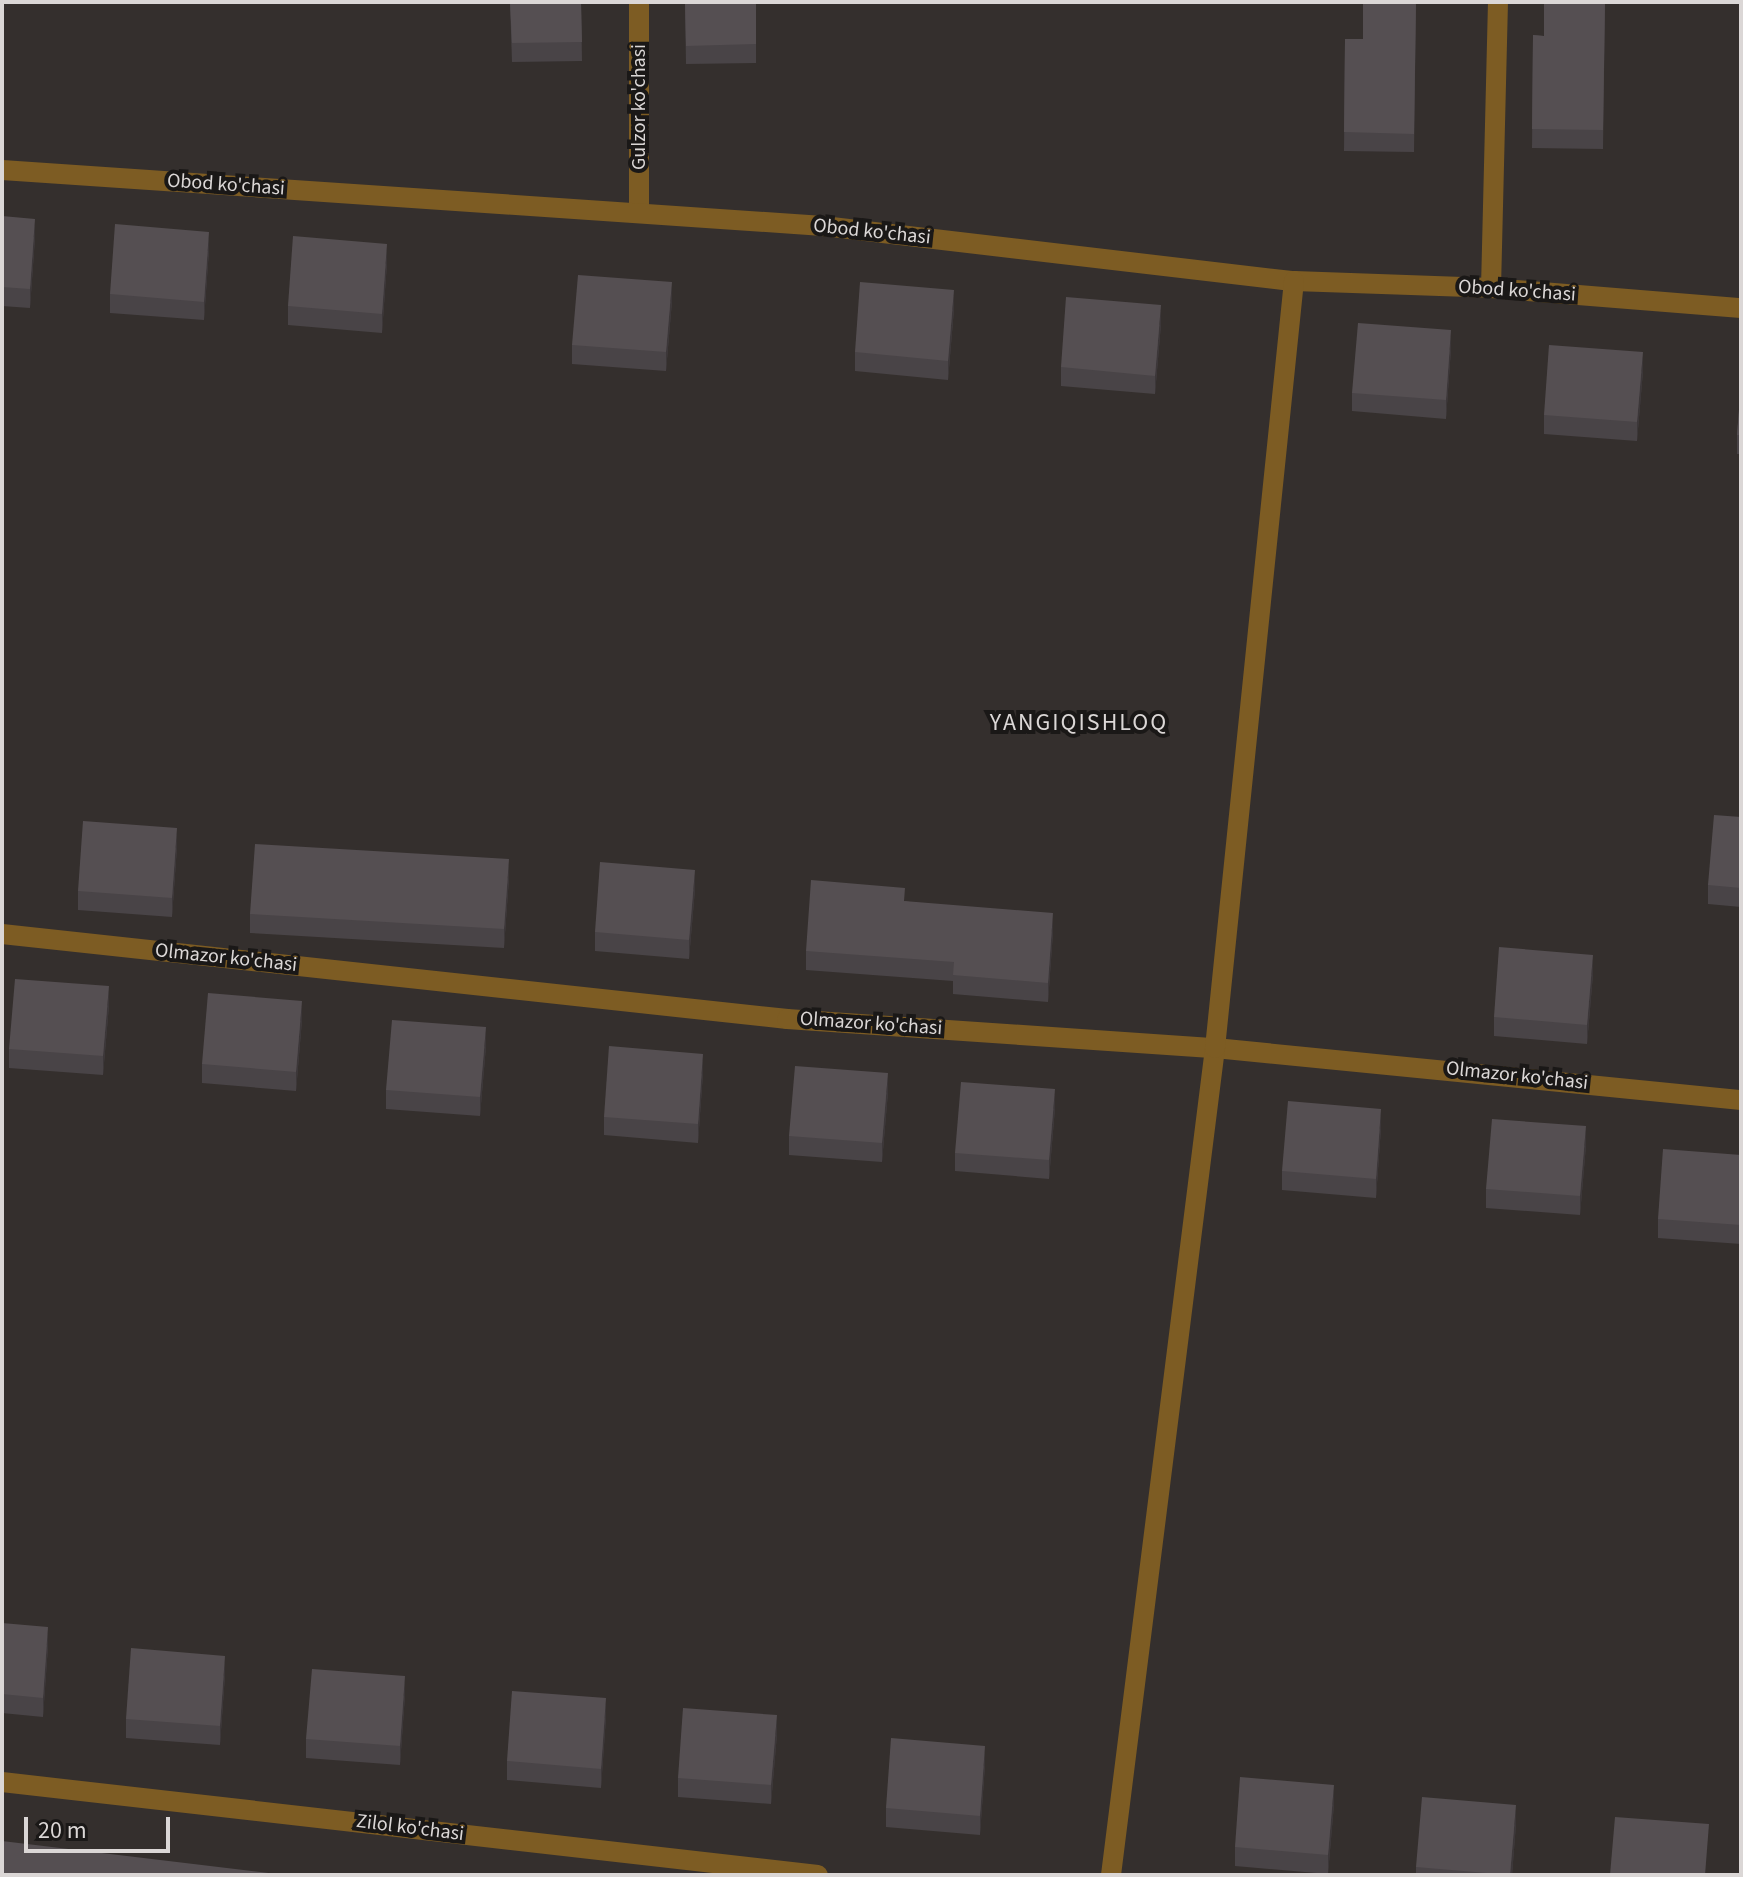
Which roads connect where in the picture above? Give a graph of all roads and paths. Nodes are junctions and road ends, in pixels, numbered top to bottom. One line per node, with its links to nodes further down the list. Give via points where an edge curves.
1 (639, 2): 4 (street, Gulzor ko'chasi)
2 (1498, 2): 6 (street)
3 (2, 170): 4 (street, Obod ko'chasi)
4 (639, 213): 5 (street, Obod ko'chasi, via 823,226)
5 (1294, 281): 6 (street, Obod ko'chasi); 9 (street)
6 (1491, 288): 7 (street, Obod ko'chasi)
7 (1741, 308)
8 (2, 934): 9 (street, Olmazor ko'chasi, via 787,1019)
9 (1215, 1048): 10 (street, Olmazor ko'chasi); 13 (street)
10 (1741, 1100)
11 (2, 1782): 12 (street, Zilol ko'chasi)
12 (818, 1875)
13 (1111, 1875)

